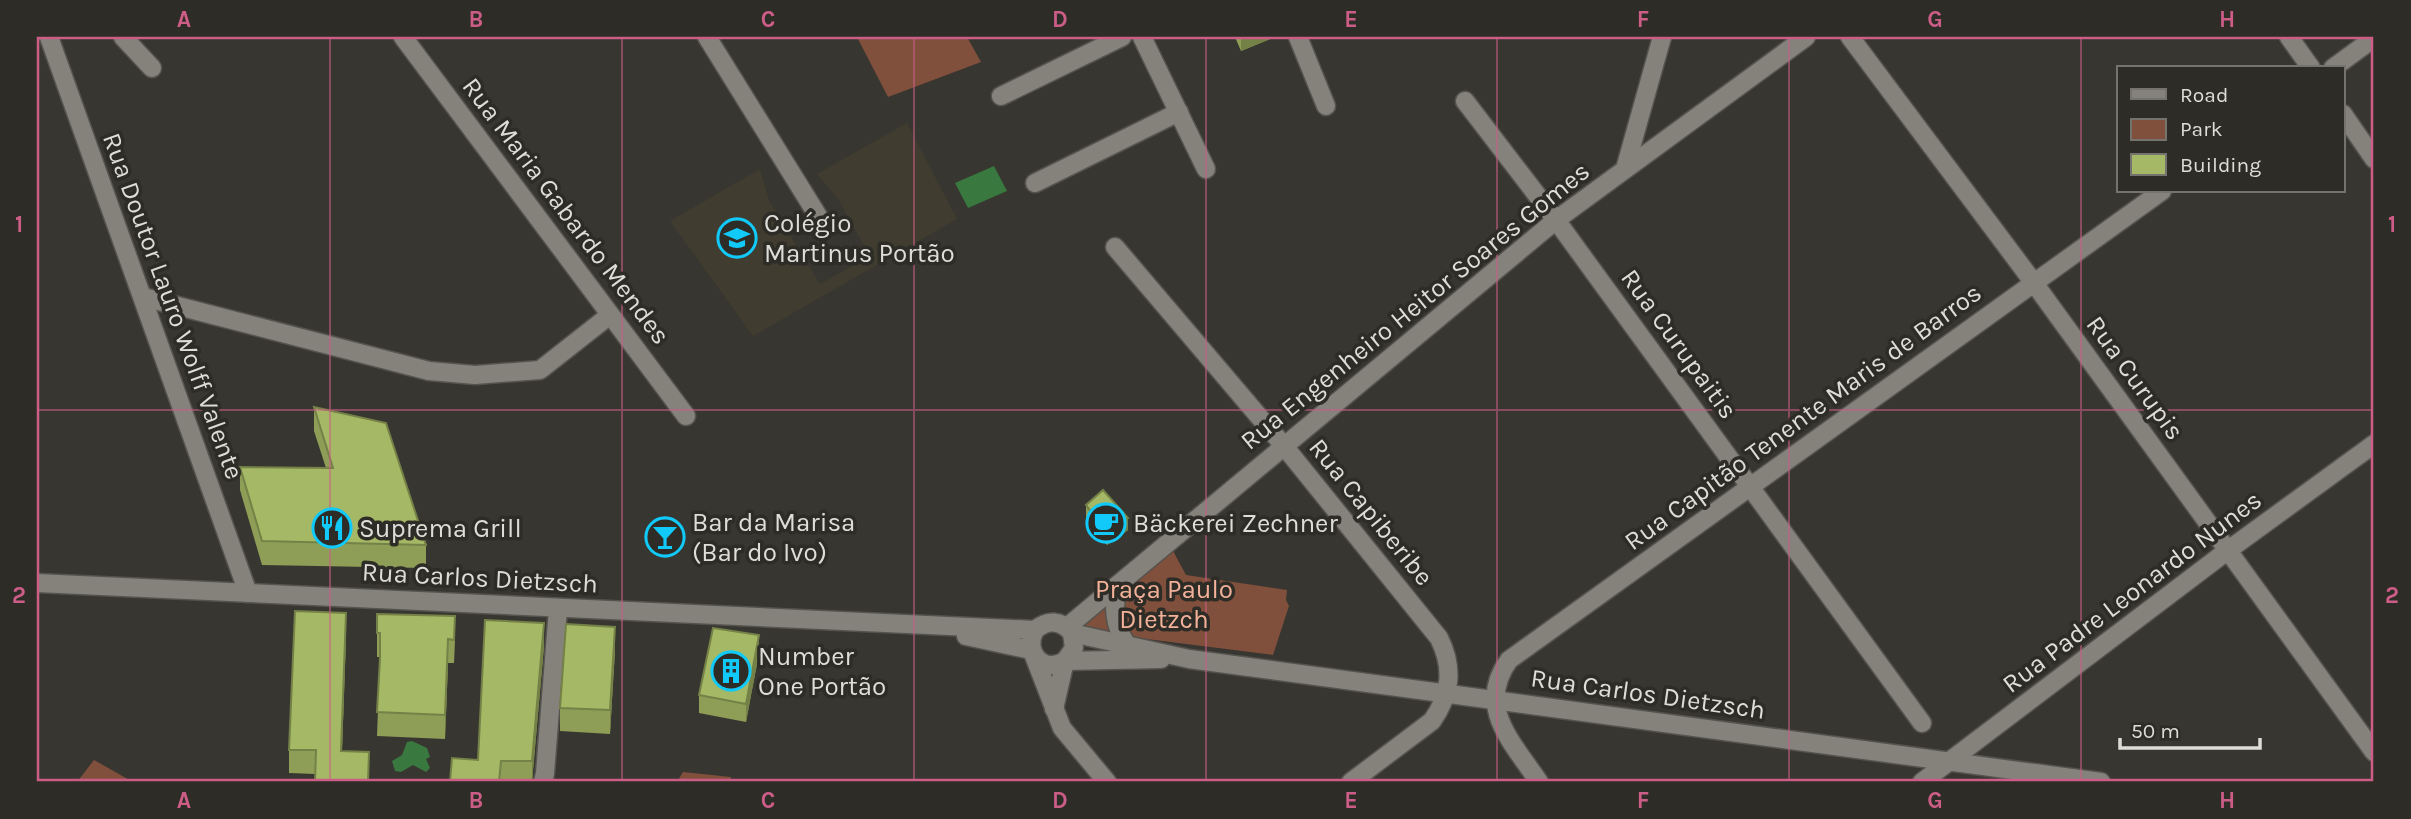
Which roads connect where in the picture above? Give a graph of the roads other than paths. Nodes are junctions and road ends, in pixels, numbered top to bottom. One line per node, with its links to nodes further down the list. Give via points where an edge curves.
1 (49, 37): 30 (street, Rua Doutor Lauro Wolff Valente)
2 (123, 37): 15 (street)
3 (403, 37): 31 (street, Rua Maria Gabardo Mendes)
4 (707, 37): 26 (street)
5 (1122, 37): 16 (street)
6 (1142, 37): 19 (street)
7 (1298, 37): 18 (street)
8 (1662, 37): 23 (street)
9 (1806, 37): 23 (street, Rua Engenheiro Heitor Soares Gomes)
10 (1850, 37): 29 (street, Rua Curupis)
11 (2289, 37): 13 (street)
12 (2374, 38): 14 (street)
13 (2310, 66)
14 (2336, 66)
15 (152, 68)
16 (1001, 96)
17 (1465, 101): 27 (street, Rua Curupaitis)
18 (1326, 106)
19 (1179, 113): 22 (street); 24 (street)
20 (2344, 115): 21 (street)
21 (2374, 159)
22 (1206, 169)
23 (1625, 169): 27 (street, Rua Engenheiro Heitor Soares Gomes)
24 (1035, 183)
25 (2161, 192): 29 (street, Rua Capitão Tenente Maris de Barros)
26 (818, 216)
27 (1556, 220): 34 (street, Rua Engenheiro Heitor Soares Gomes); 35 (street, Rua Curupaitis)
28 (1115, 247): 34 (street, Rua Capiberibe)
29 (2034, 283): 35 (street, Rua Capitão Tenente Maris de Barros); 36 (street, Rua Curupis)
30 (143, 298): 31 (street, via 429,371 475,375 540,370); 39 (street, Rua Doutor Lauro Wolff Valente)
31 (610, 314): 32 (street, Rua Maria Gabardo Mendes)
32 (686, 416)
33 (2374, 444): 36 (street, Rua Padre Leonardo Nunes)
34 (1284, 446): 38 (street, Rua Engenheiro Heitor Soares Gomes); 48 (street, Rua Capiberibe, via 1439,638 1448,659)
35 (1751, 487): 49 (street, Rua Capitão Tenente Maris de Barros, via 1509,660 1497,681); 51 (street, Rua Curupaitis)
36 (2227, 551): 52 (street, Rua Curupis); 53 (street, Rua Padre Leonardo Nunes)
37 (37, 583): 39 (street, Rua Carlos Dietzsch)
38 (1119, 584): 43 (street, Rua Engenheiro Heitor Soares Gomes); 44 (street, via 1115,619)
39 (248, 593): 40 (street, Rua Carlos Dietzsch)
40 (558, 608): 41 (street, Rua Carlos Dietzsch); 54 (street)
41 (922, 626): 42 (street, Rua Carlos Dietzsch); 45 (street, Rua Carlos Dietzsch)
42 (1035, 630): 43 (street, Rua Carlos Dietzsch, via 1054,622); 45 (street, via 1030,643)
43 (1069, 630): 44 (street, Rua Carlos Dietzsch); 47 (street, via 1074,648)
44 (1127, 645): 46 (street, Rua Carlos Dietzsch)
45 (1033, 653): 47 (street, Rua Carlos Dietzsch, via 1045,665); 50 (street)
46 (1189, 659): 47 (street, Rua Carlos Dietzsch); 48 (street, Rua Carlos Dietzsch)
47 (1065, 661): 50 (street)
48 (1447, 693): 49 (street, Rua Carlos Dietzsch); 56 (street, via 1432,721)
49 (1494, 700): 53 (street, Rua Carlos Dietzsch); 57 (street, via 1503,728)
50 (1054, 709): 55 (street, via 1062,729)
51 (1922, 723)
52 (2374, 752)
53 (1951, 762): 58 (street, Rua Padre Leonardo Nunes); 59 (street, Rua Carlos Dietzsch)
54 (543, 782)
55 (1107, 782)
56 (1351, 782)
57 (1539, 782)
58 (1922, 782)
59 (2101, 782)

